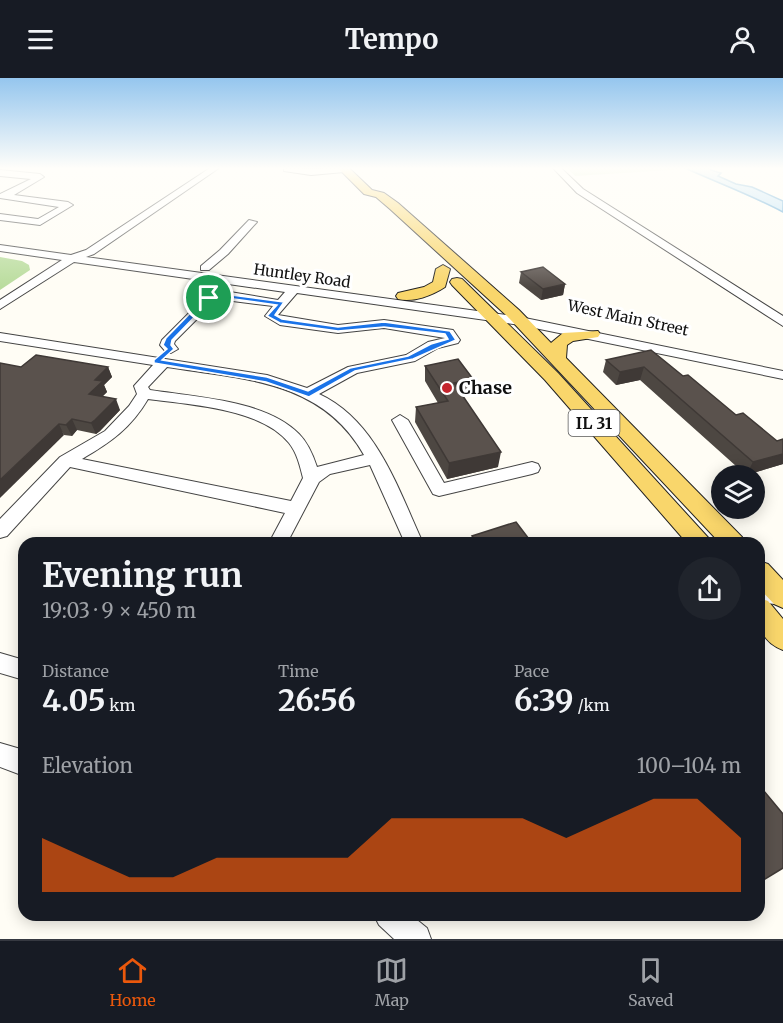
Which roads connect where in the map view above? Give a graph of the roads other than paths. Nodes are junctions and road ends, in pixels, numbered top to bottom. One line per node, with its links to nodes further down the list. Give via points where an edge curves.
1 (63, 208): 6 (street, via 40,222)
2 (157, 208): 10 (street)
3 (380, 208): 13 (main road, IL 31)
4 (396, 208): 19 (main road)
5 (607, 208): 21 (street)
6 (0, 217)
7 (252, 222): 12 (street)
8 (0, 239): 10 (street, Huntley Road)
9 (0, 248): 11 (street)
10 (88, 256): 11 (street); 12 (street, Huntley Road); 14 (street, Huntley Road); 20 (street)
11 (72, 258): 16 (street)
12 (205, 268): 15 (street, Huntley Road)
13 (443, 269): 15 (main road, via 440,284 429,291); 18 (main road, IL 31)
14 (293, 290): 17 (street); 18 (street, Huntley Road)
15 (403, 296): 18 (street, Huntley Road)
16 (0, 304)
17 (281, 304): 25 (street, via 214,296 169,340); 29 (street, via 271,316 280,321 338,329 384,324 448,333 453,340 410,358 353,370)
18 (488, 312): 19 (street, West Main Street); 39 (main road, IL 31)
19 (517, 317): 22 (street, West Main Street); 24 (main road); 26 (street, West Main Street, via 686,347)
20 (0, 318)
21 (783, 322)
22 (592, 334): 24 (main road, via 569,336 560,343); 26 (street, West Main Street)
23 (0, 337): 25 (street)
24 (558, 357): 40 (main road)
25 (165, 359): 28 (street, via 141,386); 29 (street, via 267,380)
26 (764, 369): 27 (street, West Main Street)
27 (783, 375)
28 (144, 394): 32 (street, via 111,435); 34 (street, via 260,415 292,436 303,450)
29 (309, 394): 31 (street, via 344,416 359,432)
30 (400, 420): 33 (street, via 439,490)
31 (373, 459): 34 (street, via 325,469); 38 (street)
32 (66, 461): 35 (street); 36 (street)
33 (532, 468)
34 (312, 478): 35 (street)
35 (296, 509): 37 (street)
36 (0, 531)
37 (281, 537)
38 (411, 537)
39 (696, 537)
40 (728, 537)
41 (765, 578): 42 (main road)
42 (783, 597): 43 (street)
43 (765, 616)
44 (0, 663): 45 (street)
45 (18, 668)
46 (0, 755): 47 (street)
47 (18, 761)
48 (396, 921): 49 (street)
49 (416, 939)

